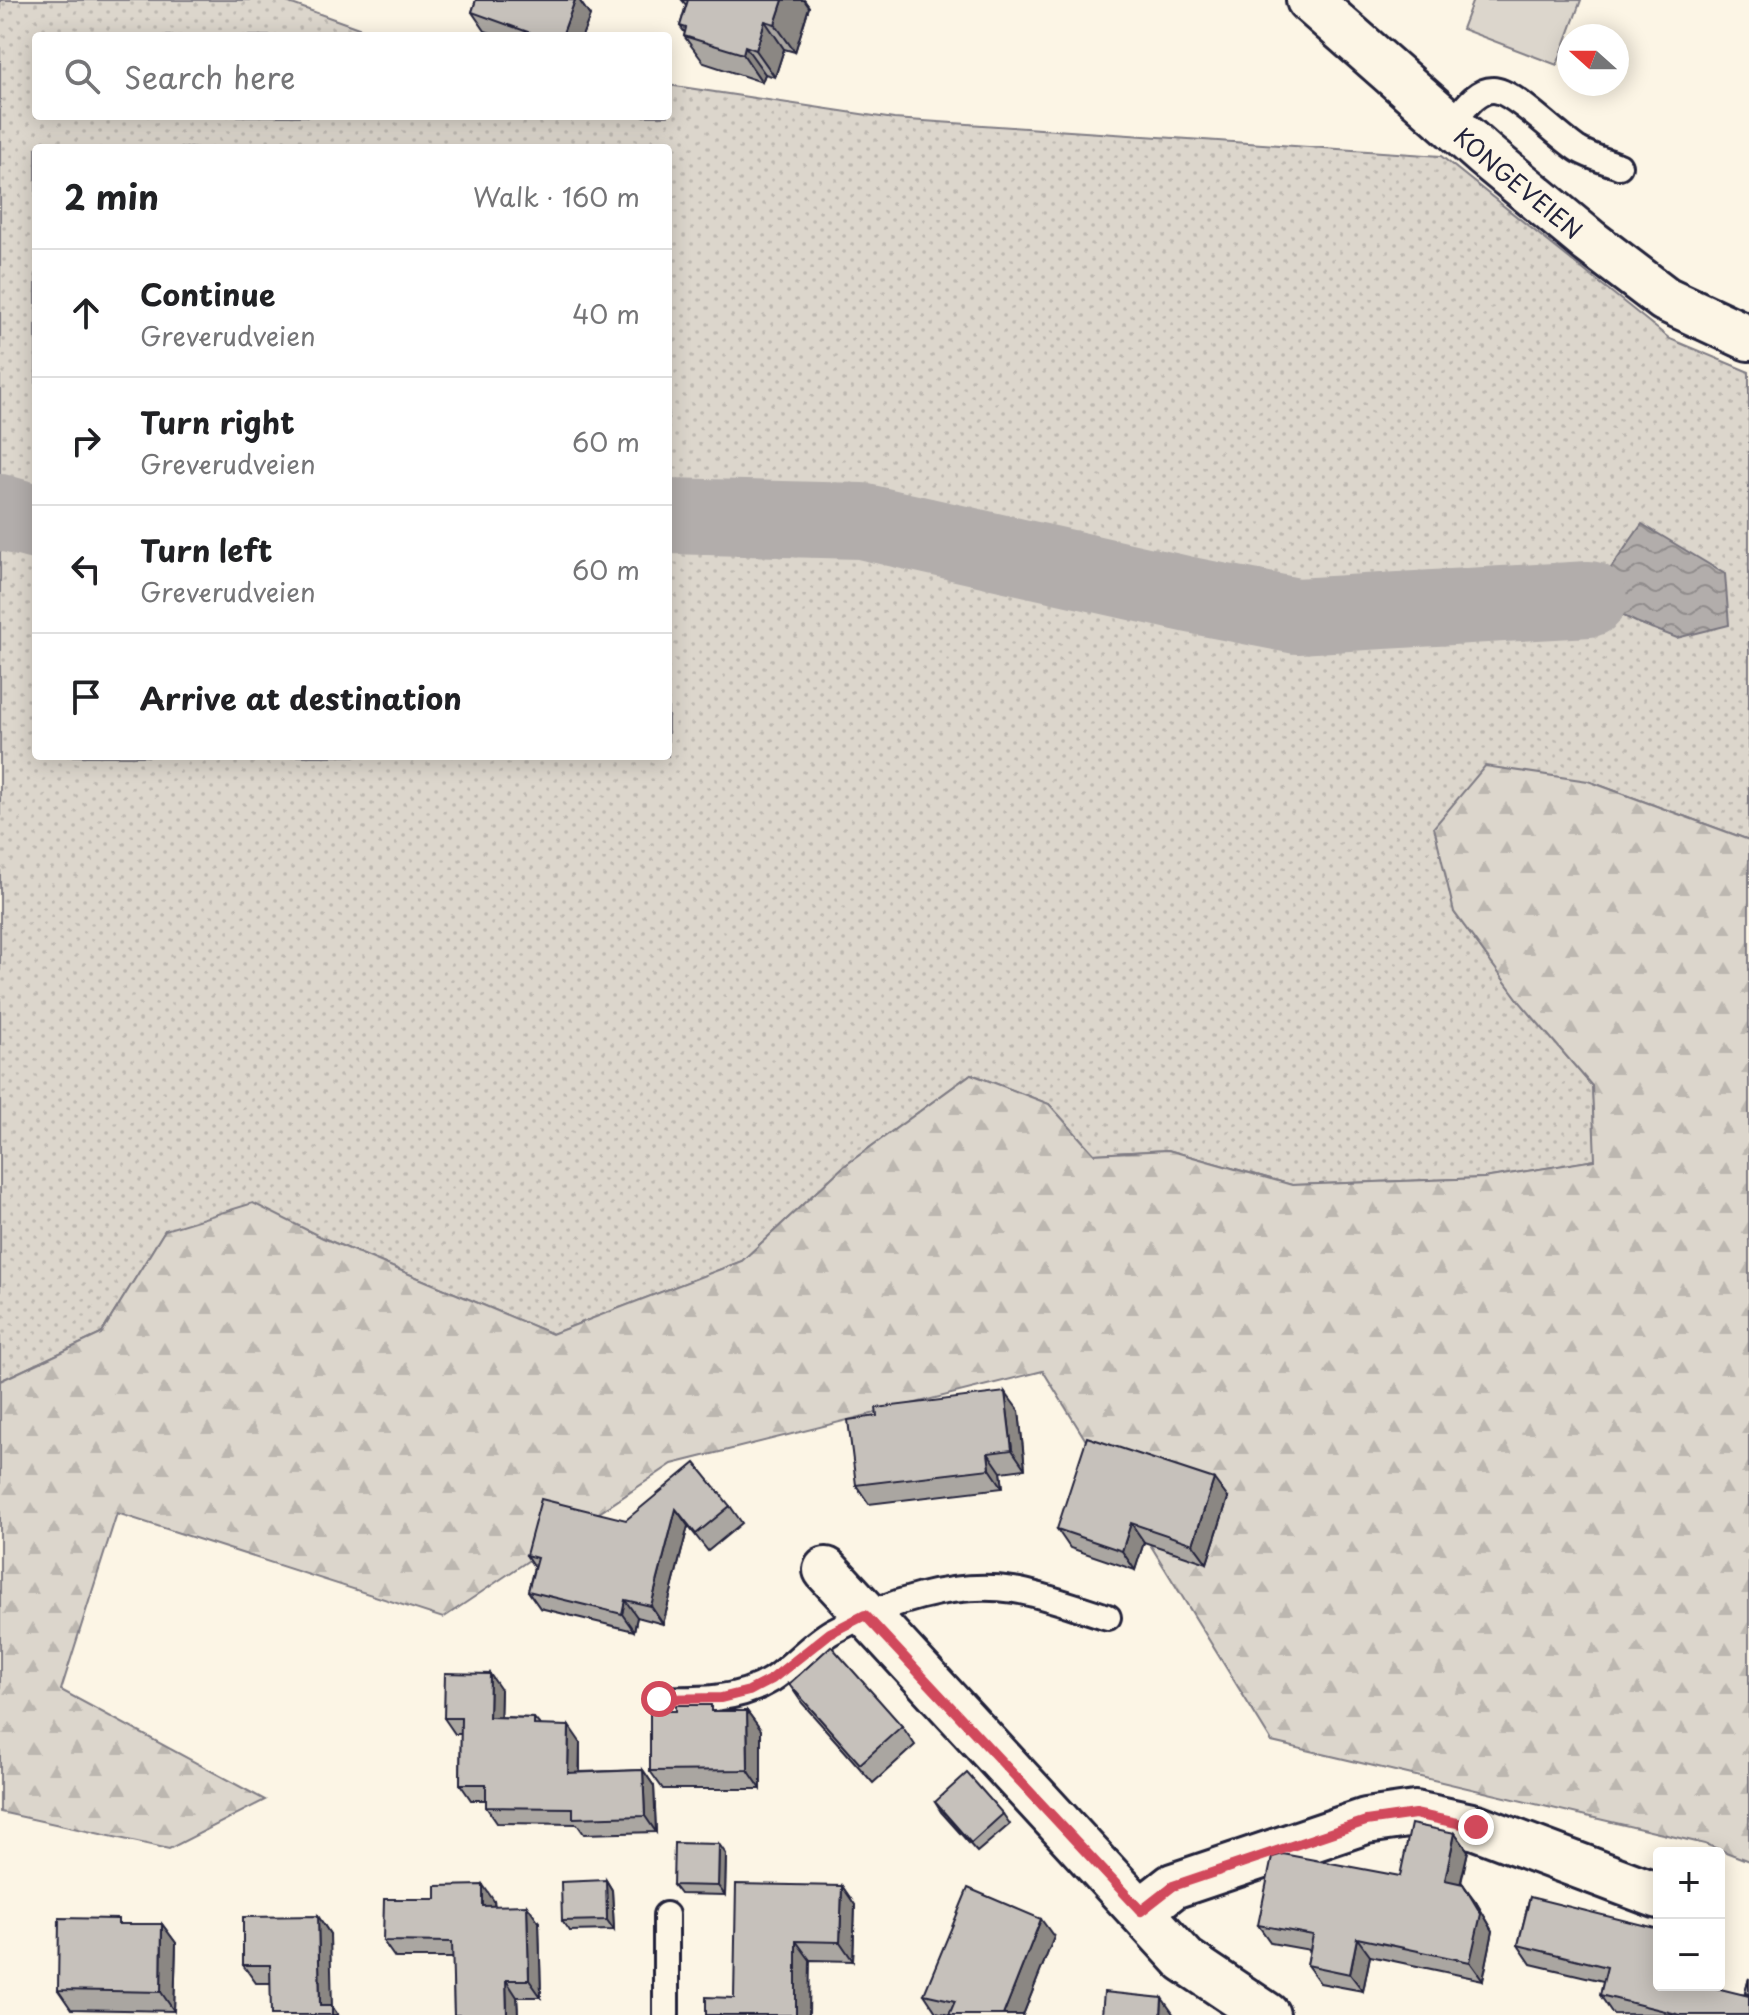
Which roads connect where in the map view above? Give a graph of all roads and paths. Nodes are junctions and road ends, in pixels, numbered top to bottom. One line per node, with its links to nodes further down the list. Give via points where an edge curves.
1 (1309, 0): 2 (street, KONGEVEIEN)
2 (1451, 125): 3 (lane, via 1477,94 1493,90 1515,97 1581,151); 4 (street, KONGEVEIEN, via 1665,299)
3 (1619, 166)
4 (1749, 338)
5 (826, 1570): 6 (street)
6 (865, 1615): 7 (lane, via 949,1589 1014,1590); 8 (lane, via 830,1633 749,1691 721,1698); 10 (street)
7 (1108, 1617)
8 (659, 1699)
9 (1653, 1894): 10 (street, via 1476,1827 1415,1814 1366,1821 1173,1886)
10 (1141, 1911): 13 (street, via 1185,1960)
11 (666, 1915): 12 (lane)
12 (666, 2015)
13 (1267, 2015)

